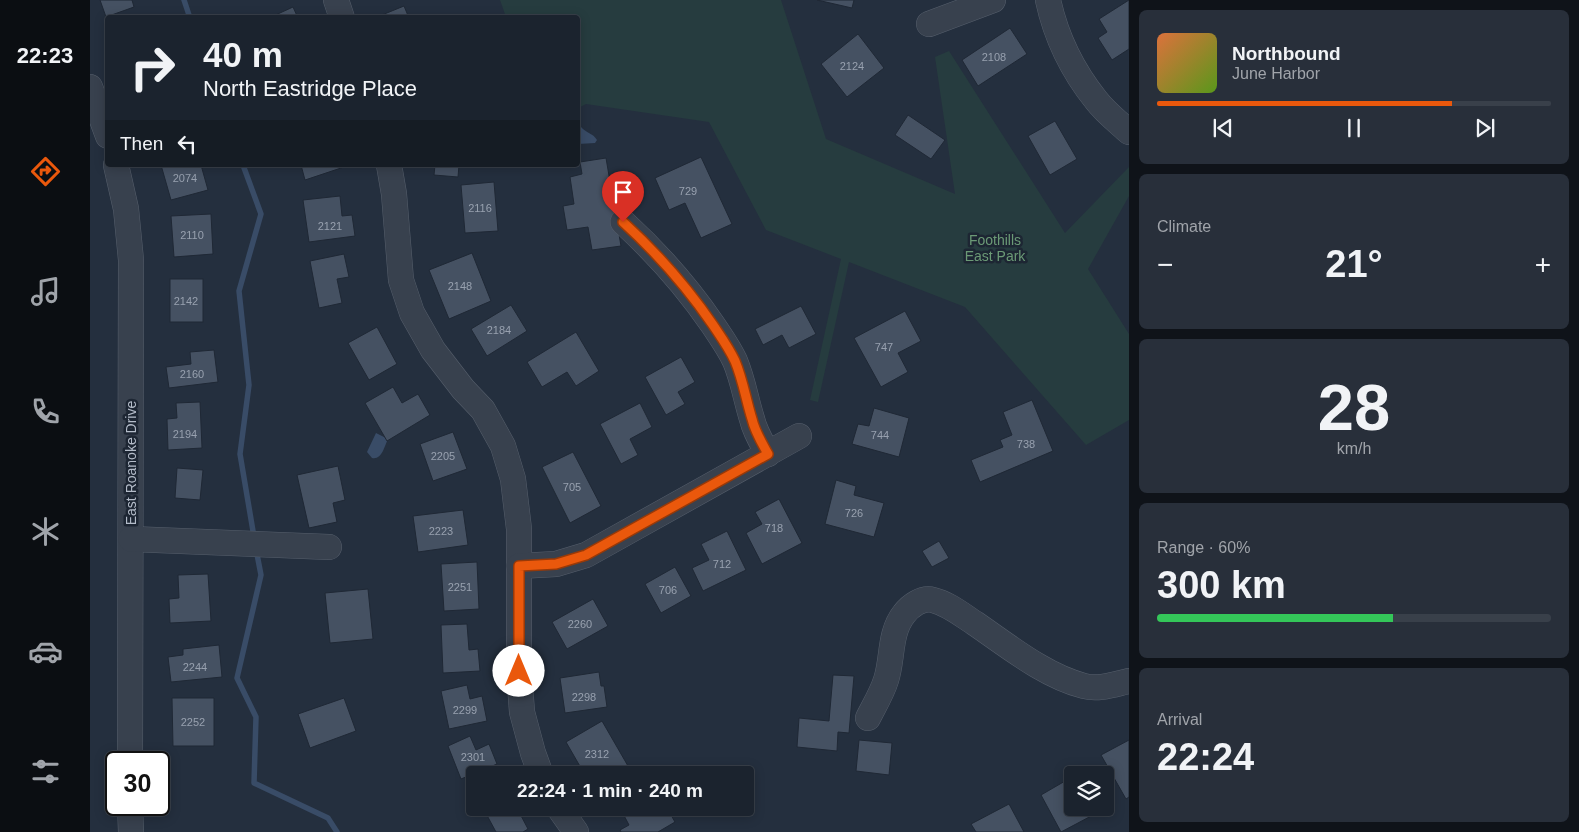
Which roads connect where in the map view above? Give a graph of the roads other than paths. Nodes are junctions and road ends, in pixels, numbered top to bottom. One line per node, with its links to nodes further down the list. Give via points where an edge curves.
1 (336, 0): 4 (street)
2 (993, 0): 5 (street)
3 (1048, 0): 8 (street, via 1067,57 1096,101)
4 (341, 15)
5 (929, 24)
6 (90, 88): 7 (street)
7 (105, 128)
8 (1129, 132)
9 (116, 167): 14 (street, East Roanoke Drive, via 126,209 131,260)
10 (388, 167): 16 (street, via 394,194 401,280 412,313 433,350 483,410 503,446 514,479 520,528)
11 (623, 222): 13 (street, via 683,284 728,347 744,384 752,420)
12 (799, 436): 13 (street)
13 (768, 454): 16 (street, via 586,555 556,564)
14 (130, 538): 15 (street); 19 (street, East Roanoke Drive)
15 (329, 547)
16 (519, 566): 20 (street, via 522,712)
17 (1129, 680): 18 (street, via 1097,687 1070,682 1041,667 950,607 931,599 919,601 903,615 890,652 886,680)
18 (868, 718)
19 (130, 751)
20 (538, 766)
21 (130, 816): 23 (street)
22 (565, 816): 24 (street)
23 (131, 832)
24 (576, 832)

